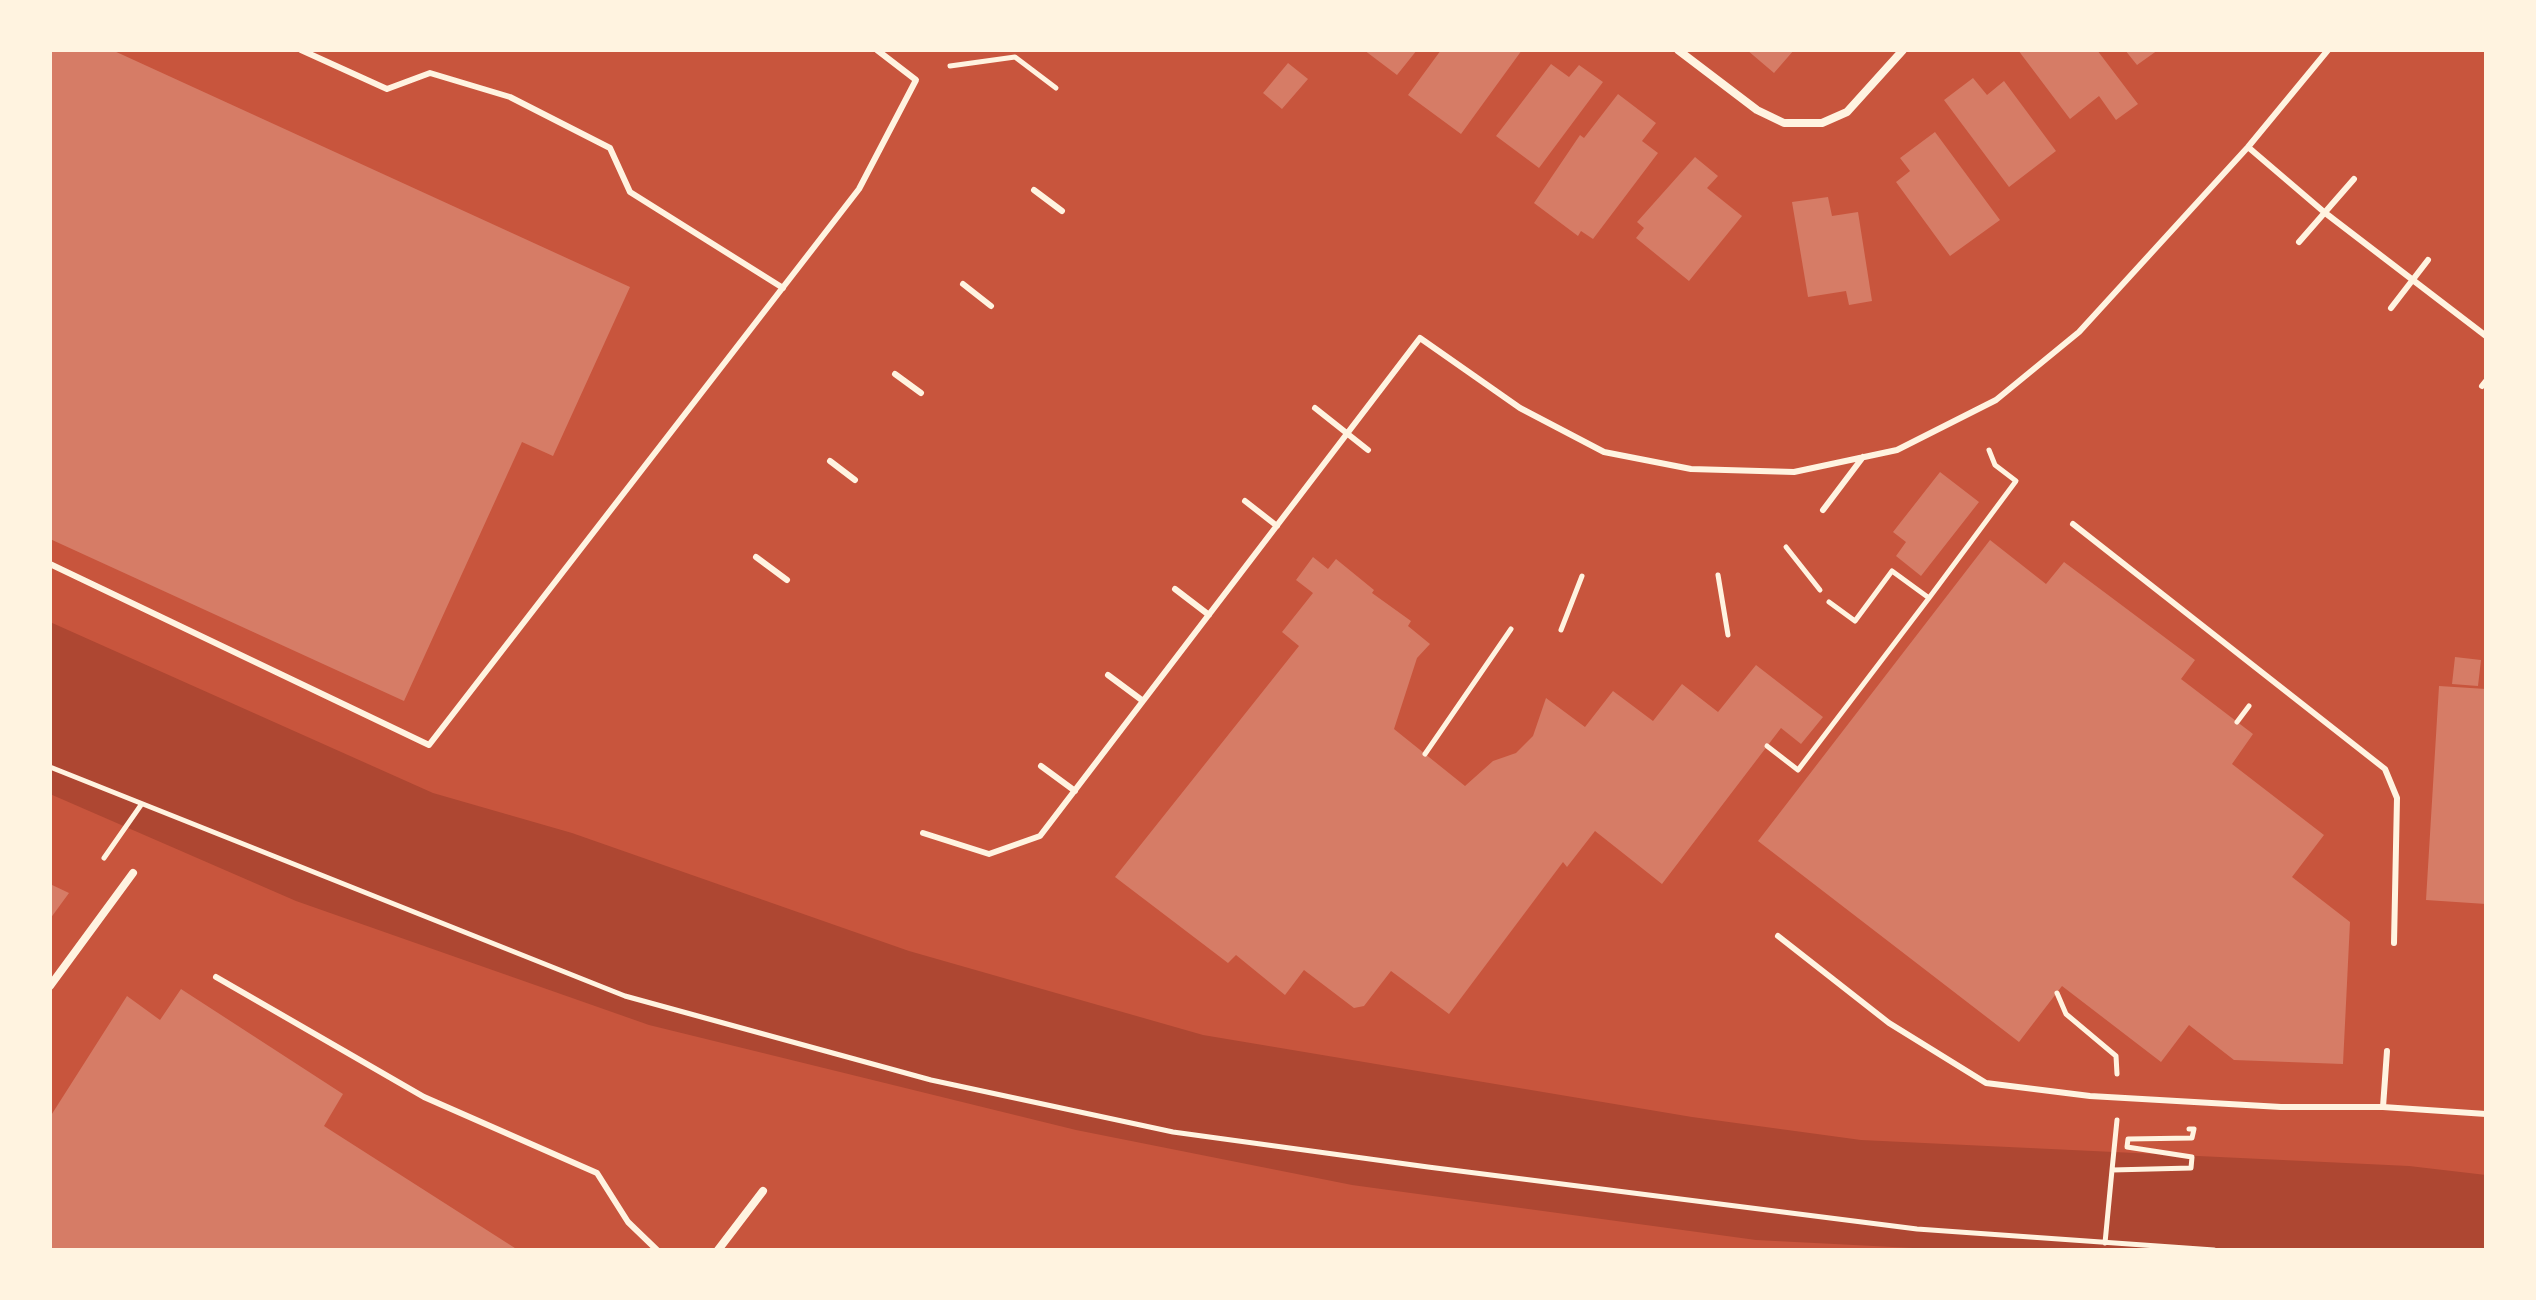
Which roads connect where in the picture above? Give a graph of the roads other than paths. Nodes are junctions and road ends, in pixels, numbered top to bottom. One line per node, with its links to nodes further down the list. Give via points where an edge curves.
1 (301, 50): 15 (lane, via 387,89 430,73 510,97 610,148 630,192)
2 (877, 50): 15 (lane, via 916,80 859,189)
3 (1678, 50): 4 (street, via 1757,110 1784,123 1822,123 1847,112)
4 (1903, 50)
5 (2328, 50): 6 (lane)
6 (2248, 147): 10 (lane); 24 (lane, via 2079,332 1996,400 1897,450)
7 (2354, 179): 10 (lane)
8 (1034, 190): 9 (lane)
9 (1062, 211)
10 (2324, 212): 11 (lane); 13 (lane)
11 (2299, 242)
12 (2428, 260): 13 (lane)
13 (2413, 280): 17 (lane); 18 (lane)
14 (963, 284): 16 (lane)
15 (783, 288): 32 (lane, via 429,745)
16 (991, 306)
17 (2391, 308)
18 (2486, 336)
19 (895, 374): 20 (lane)
20 (921, 393)
21 (1315, 408): 22 (lane)
22 (1347, 434): 23 (lane); 24 (lane, via 1420,338 1520,408 1604,452 1691,469 1794,472); 30 (lane)
23 (1368, 450)
24 (1863, 457): 28 (lane)
25 (830, 461): 26 (lane)
26 (855, 480)
27 (1245, 501): 30 (lane)
28 (1823, 510)
29 (2073, 524): 43 (lane, via 2385,769 2397,798)
30 (1277, 526): 35 (lane)
31 (756, 557): 33 (lane)
32 (50, 564)
33 (787, 580)
34 (1175, 589): 35 (lane)
35 (1209, 615): 37 (lane)
36 (1108, 675): 37 (lane)
37 (1143, 701): 39 (lane)
38 (1041, 766): 39 (lane)
39 (1075, 791): 40 (lane, via 1040,836 989,854)
40 (923, 833)
41 (133, 873): 45 (street)
42 (1778, 936): 47 (lane, via 1889,1023 1986,1083 2281,1107)
43 (2394, 943)
44 (216, 977): 50 (lane, via 424,1097 597,1173 628,1222)
45 (50, 986)
46 (2387, 1051): 47 (lane)
47 (2383, 1107): 48 (lane)
48 (2486, 1114)
49 (763, 1191): 51 (street)
50 (657, 1250)
51 (718, 1250)

